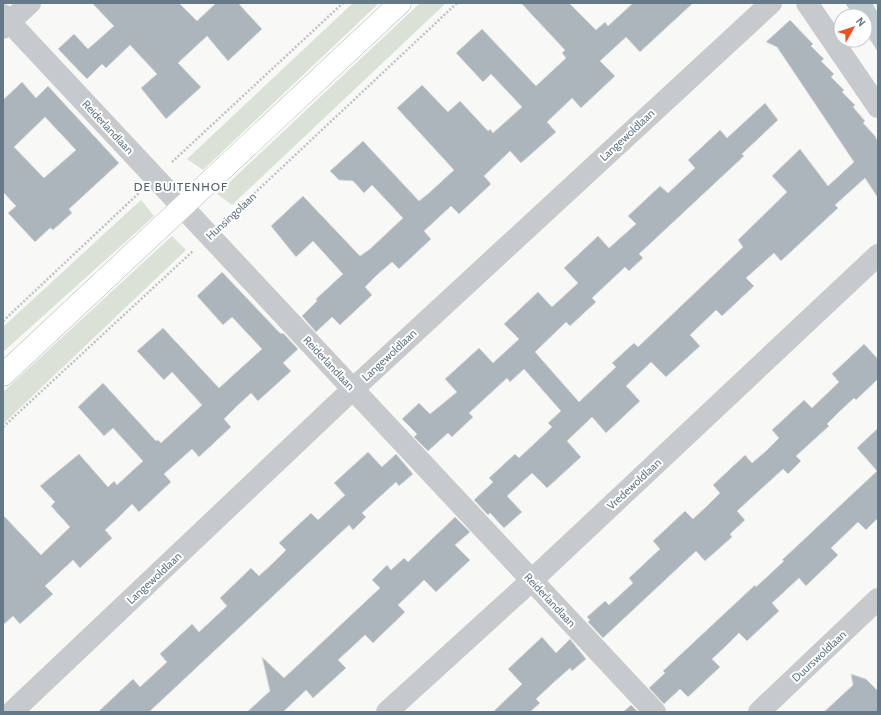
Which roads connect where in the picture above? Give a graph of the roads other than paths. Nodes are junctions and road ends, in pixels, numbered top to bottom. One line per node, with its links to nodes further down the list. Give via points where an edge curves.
1 (30, 3): 5 (street)
2 (400, 3): 7 (street)
3 (771, 3): 10 (street, Langewoldlaan)
4 (807, 3): 6 (street)
5 (5, 22): 7 (street, Reiderlandlaan)
6 (878, 107)
7 (183, 207): 9 (street); 10 (street, Reiderlandlaan)
8 (878, 254): 11 (street, Vredewoldlaan)
9 (3, 376)
10 (353, 389): 11 (street, Reiderlandlaan); 13 (street, Langewoldlaan)
11 (532, 580): 14 (street, Vredewoldlaan); 15 (street, Reiderlandlaan)
12 (878, 599): 16 (street, Duurswoldlaan)
13 (12, 712)
14 (388, 712)
15 (655, 712)
16 (759, 712)

